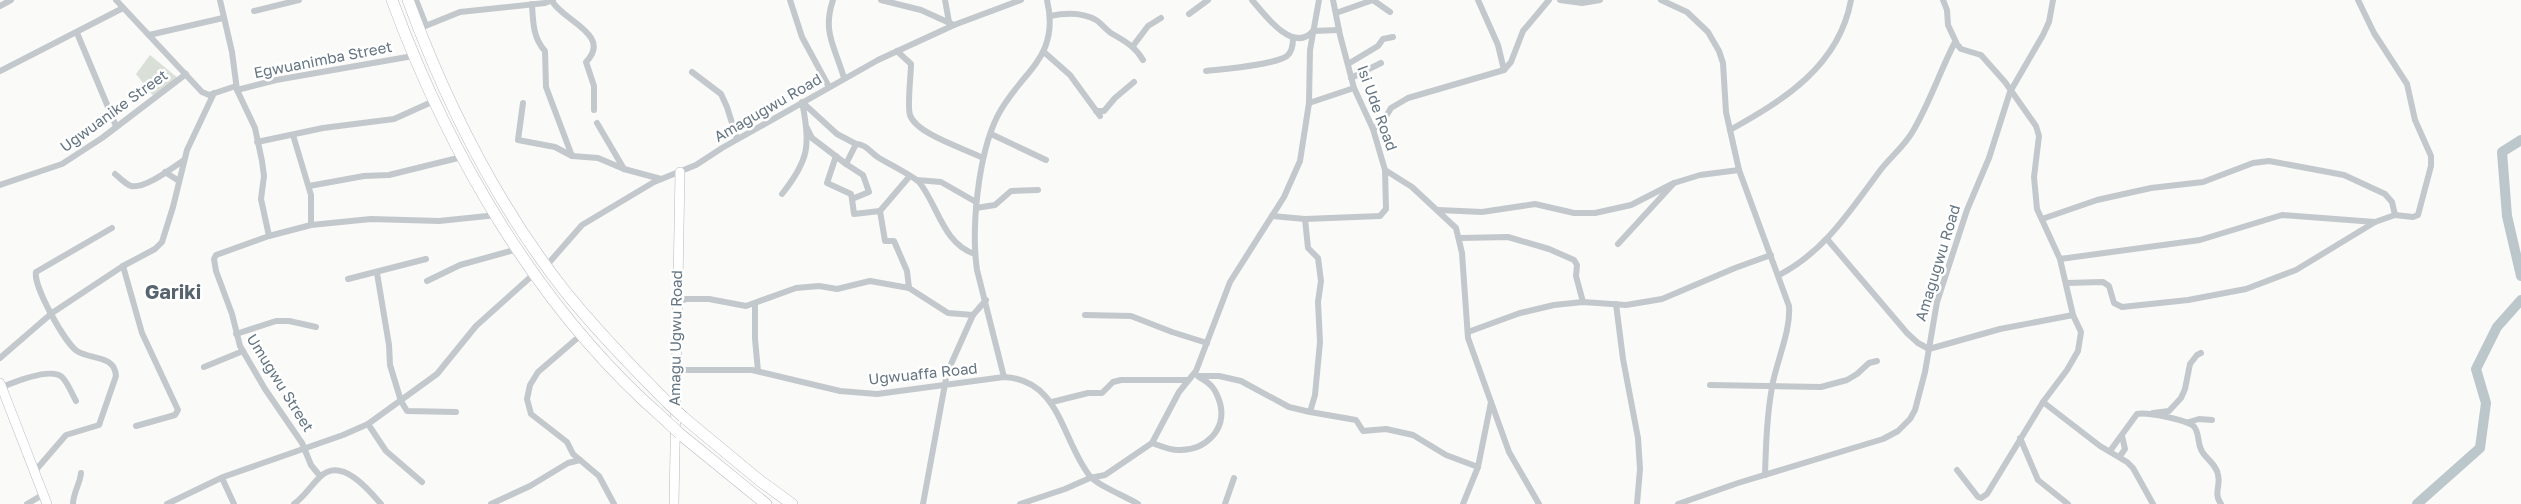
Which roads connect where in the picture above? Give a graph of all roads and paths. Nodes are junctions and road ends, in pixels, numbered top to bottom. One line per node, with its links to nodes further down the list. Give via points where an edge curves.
1 (11, 0): 30 (street)
2 (116, 0): 31 (street)
3 (220, 0): 37 (street)
4 (299, 0): 32 (street)
5 (392, 0): 53 (highway)
6 (408, 0): 40 (highway)
7 (416, 0): 40 (street)
8 (552, 0): 29 (street); 74 (street, via 556,9 571,17 591,38 595,48 586,62 594,86)
9 (790, 0): 65 (street, via 802,37)
10 (833, 0): 62 (street, via 827,23 828,34)
11 (881, 0): 39 (street, via 921,10)
12 (945, 0): 39 (street)
13 (1021, 0): 39 (street, Amagugwu Road)
14 (1047, 0): 36 (street)
15 (1208, 0): 35 (street)
16 (1252, 0): 46 (street)
17 (1319, 0): 42 (street)
18 (1333, 0): 34 (street, Isi Ude Road)
19 (1478, 0): 57 (street, via 1498,45)
20 (1549, 0): 57 (street, via 1523,30 1511,62)
21 (1560, 0): 22 (street, via 1582,3)
22 (1600, 0)
23 (1661, 0): 79 (street, via 1687,12 1708,32 1720,51)
24 (1851, 0): 79 (street, via 1832,51 1806,80 1780,101)
25 (1943, 0): 48 (street, via 1948,25)
26 (2053, 0): 68 (street, Amagugwu Road, via 2043,35)
27 (2358, 0): 112 (street, via 2374,33 2407,84 2415,120 2432,162 2420,212 2413,217)
28 (518, 3): 29 (street); 40 (street, via 460,12)
29 (532, 4): 85 (street, via 536,40 545,51 546,87)
30 (0, 6)
31 (123, 8): 43 (street); 44 (street)
32 (254, 11)
33 (1390, 12): 34 (street, via 1373,0)
34 (1336, 13): 41 (street, Isi Ude Road)
35 (1189, 14)
36 (1050, 16): 49 (street, via 1065,13 1088,16); 52 (street)
37 (224, 18): 44 (street); 66 (street)
38 (1161, 18): 49 (street, via 1148,26)
39 (951, 24): 51 (street, Amagugwu Road)
40 (422, 27): 129 (highway, via 454,113 500,195)
41 (1339, 30): 42 (street); 55 (street, Isi Ude Road)
42 (1313, 31): 47 (street); 50 (street)
43 (77, 33): 59 (street); 77 (street)
44 (149, 34): 61 (street)
45 (1392, 37): 55 (street, via 1383,39 1368,54)
46 (1293, 38): 47 (street); 58 (street, via 1287,56)
47 (1301, 39): 50 (street)
48 (1956, 42): 68 (street, via 1961,49 1981,55); 121 (street, via 1942,68 1934,93 1908,140)
49 (1133, 46): 54 (street)
50 (1310, 50): 73 (street)
51 (897, 51): 62 (street, Amagugwu Road); 88 (street, via 911,64 910,115 918,125 934,136)
52 (1044, 52): 64 (street, via 1070,75 1098,113); 80 (street, via 1002,109)
53 (413, 56): 66 (street, Egwuanimba Street); 70 (highway)
54 (1143, 60)
55 (1348, 64): 63 (street, Isi Ude Road)
56 (1381, 64): 63 (street)
57 (1504, 70): 78 (street, via 1408,98 1391,108 1382,123)
58 (1206, 71)
59 (0, 72)
60 (692, 72): 82 (street, via 721,94)
61 (186, 74): 69 (street, via 206,94); 77 (street, Ugwuanike Street)
62 (844, 78): 65 (street, Amagugwu Road)
63 (1351, 78): 67 (street, Isi Ude Road)
64 (1134, 82)
65 (829, 87): 71 (street, Amagugwu Road)
66 (237, 88): 69 (street, Egwuanimba Street); 83 (street)
67 (1354, 88): 73 (street); 78 (street, Isi Ude Road)
68 (2010, 92): 115 (street, via 2038,130 2034,177 2036,205); 151 (street, Amagugwu Road, via 1937,302)
69 (214, 93): 89 (street, via 192,136)
70 (434, 101): 81 (street, via 394,119); 87 (highway)
71 (802, 102): 76 (street); 82 (street, Amagugwu Road); 84 (street, via 838,134)
72 (523, 103): 85 (street, via 518,140 555,147)
73 (1310, 103): 113 (street, via 1300,161)
74 (594, 110)
75 (597, 123): 92 (street)
76 (806, 125): 86 (street, via 812,138); 106 (street, via 803,163)
77 (116, 126): 103 (street, Ugwuanike Street, via 53,169)
78 (1373, 129): 93 (street, Isi Ude Road)
79 (1730, 130): 94 (street)
80 (991, 134): 88 (street); 90 (street)
81 (293, 135): 83 (street); 104 (street)
82 (738, 139): 96 (street, Amagugwu Road)
83 (257, 142): 119 (street, via 264,176 261,199)
84 (856, 144): 91 (street); 98 (street, via 862,144)
85 (572, 156): 92 (street, via 598,158)
86 (836, 156): 91 (street); 107 (street, via 827,183 851,194)
87 (462, 157): 104 (street, via 389,174); 111 (highway)
88 (983, 158): 108 (street)
89 (184, 160): 95 (street); 101 (street)
90 (1046, 160)
91 (846, 164): 107 (street, via 863,175 869,192)
92 (624, 170): 99 (street)
93 (1385, 170): 109 (street, Isi Ude Road, via 1412,187); 114 (street, via 1384,214)
94 (1739, 170): 102 (street); 125 (street)
95 (166, 172): 97 (street, via 135,186); 101 (street)
96 (680, 172): 99 (street, Amagugwu Road); 139 (street, Amagu Ugwu Road)
97 (115, 174)
98 (908, 177): 100 (street); 110 (street)
99 (661, 179): 129 (street, Amagugwu Road, via 582,225)
100 (917, 180): 108 (street, via 941,182); 124 (street, via 944,228 959,246)
101 (179, 181): 128 (street, via 162,242)
102 (1674, 184): 109 (street, via 1631,205 1595,213 1574,213 1535,204 1482,212); 122 (street)
103 (0, 185)
104 (308, 186): 117 (street, via 313,210)
105 (1038, 190): 108 (street, via 1012,190 995,205)
106 (782, 194)
107 (852, 199): 110 (street, via 854,214)
108 (976, 205): 124 (street)
109 (1438, 210): 120 (street, Isi Ude Road, via 1454,224)
110 (880, 211): 136 (street, via 885,241 894,241 907,271)
111 (497, 215): 117 (street, Umugwu Street, via 439,221 372,219); 123 (highway)
112 (2395, 215): 115 (street, via 2392,202 2385,194 2344,175 2269,161 2253,163 2203,182 2151,188 2097,200); 116 (street)
113 (1272, 216): 114 (street); 150 (street, via 1230,282)
114 (1305, 219): 172 (street, via 1308,248 1318,258 1321,281 1318,302 1320,342 1315,395)
115 (2042, 219): 127 (street)
116 (2375, 222): 127 (street, via 2282,216 2200,240); 135 (street, via 2296,270 2240,291 2122,307 2114,304 2109,286 2103,282)
117 (311, 225): 119 (street, Umugwu Street)
118 (112, 228): 142 (street, via 36,272)
119 (269, 236): 148 (street, Umugwu Street, via 214,258)
120 (1460, 238): 138 (street, via 1508,237 1568,256 1576,263); 147 (street)
121 (1827, 239): 132 (street, via 1794,268); 151 (street, via 1907,333)
122 (1618, 244)
123 (518, 249): 131 (highway); 134 (street, via 460,265)
124 (975, 254): 137 (street)
125 (1771, 255): 132 (street); 141 (street, via 1662,298)
126 (426, 259): 130 (street)
127 (2060, 259): 135 (street)
128 (123, 266): 142 (street); 177 (street, via 140,327 178,410 175,415)
129 (547, 266): 212 (highway, bridge, via 594,325 683,418)
130 (377, 273): 133 (street); 168 (street, via 390,365)
131 (534, 274): 149 (highway); 168 (street, via 480,322 437,374)
132 (1779, 275): 165 (street, via 1790,313)
133 (348, 279)
134 (427, 281)
135 (2066, 283): 145 (street)
136 (909, 288): 140 (street, via 870,281 837,289 803,286); 143 (street, via 948,314)
137 (986, 300): 143 (street); 160 (street)
138 (1583, 302): 141 (street); 147 (street, via 1520,313)
139 (677, 303): 140 (street, via 686,299 709,299 746,306); 157 (street, Amagu Ugwu Road)
140 (755, 304): 158 (street, via 754,340)
141 (1616, 304): 219 (street, via 1622,359 1638,438)
142 (52, 313): 154 (street); 189 (street, via 73,348 87,357 109,361 116,367 116,376 99,425 66,435)
143 (973, 315): 163 (street, via 949,367)
144 (1085, 315): 150 (street, via 1131,316)
145 (2073, 315): 151 (street, via 2000,329); 170 (street, via 2081,332 2078,351)
146 (316, 327): 148 (street, via 276,321)
147 (1468, 332): 166 (street)
148 (236, 334): 152 (street, Umugwu Street)
149 (581, 334): 183 (street, via 538,372 530,385 527,399 531,414 567,442); 211 (highway, bridge, via 626,384 680,434)
150 (1207, 343): 159 (street)
151 (1929, 349): 191 (street, Amagugwu Road, via 1916,410 1898,431 1874,442)
152 (243, 351): 156 (street); 181 (street, Umugwu Street)
153 (2201, 353): 173 (street, via 2190,364 2190,374 2181,398 2169,411)
154 (0, 358)
155 (1877, 361): 165 (street, via 1839,382 1821,386)
156 (204, 368)
157 (676, 370): 158 (street, Ugwuaffa Road); 210 (street, Amagu Ugwu Road)
158 (758, 371): 163 (street, Ugwuaffa Road, via 848,392 877,394)
159 (1196, 375): 161 (street); 172 (street, via 1241,381 1289,407); 180 (street, via 1212,385 1217,395 1221,417 1217,432 1205,443 1186,450)
160 (1004, 377): 163 (street, Ugwuaffa Road); 169 (street, Ugwuaffa Road, via 1024,380)
161 (1188, 380): 169 (street, via 1121,380 1113,382 1102,393); 180 (street)
162 (1, 385): 167 (street, via 34,376 58,375 64,379); 189 (street)
163 (945, 385): 213 (street)
164 (1710, 385): 165 (street)
165 (1772, 386): 191 (street)
166 (1491, 400): 187 (street); 218 (street, via 1509,452)
167 (76, 401)
168 (401, 401): 171 (street, via 407,411); 176 (street)
169 (1052, 402): 194 (street, Ugwuaffa Road)
170 (2043, 402): 179 (street); 182 (street)
171 (456, 412)
172 (1310, 412): 187 (street, via 1356,420 1363,431 1386,429 1413,435 1446,455)
173 (2152, 414): 175 (street); 178 (street, via 2137,414)
174 (2212, 420): 175 (street)
175 (2189, 422): 224 (street, via 2196,429 2200,449 2218,472 2216,496)
176 (368, 424): 181 (street); 196 (street, via 386,450)
177 (136, 426)
178 (2122, 436): 182 (street); 184 (street, via 2125,449)
179 (2020, 438): 198 (street); 222 (street, via 2038,480)
180 (1152, 443): 194 (street, via 1105,475)
181 (304, 449): 192 (street, Umugwu Street); 193 (street)
182 (2110, 451): 184 (street)
183 (572, 452): 185 (street); 186 (street)
184 (2120, 456): 223 (street, via 2133,468)
185 (580, 460): 186 (street); 209 (street, via 599,476)
186 (568, 463): 208 (street)
187 (1478, 467): 217 (street)
188 (1957, 470): 198 (street, via 1978,497)
189 (35, 471): 197 (street)
190 (81, 472): 203 (street)
191 (1766, 474): 220 (street, Amagugwu Road)
192 (320, 476): 199 (street); 207 (street, via 334,471 349,474)
193 (222, 478): 200 (street); 204 (street)
194 (1090, 478): 214 (street); 215 (street)
195 (1234, 478): 216 (street)
196 (422, 482)
197 (44, 494): 201 (street); 202 (street)
198 (1987, 494): 221 (street)
199 (303, 495): 205 (street); 206 (street)
200 (170, 503)
201 (27, 504)
202 (48, 504)
203 (73, 504)
204 (234, 504)
205 (294, 504)
206 (307, 504)
207 (381, 504)
208 (491, 504)
209 (614, 504)
210 (674, 504)
211 (766, 504)
212 (792, 504)
213 (923, 504)
214 (1020, 504)
215 (1138, 504)
216 (1225, 504)
217 (1463, 504)
218 (1538, 504)
219 (1637, 504)
220 (1678, 504)
221 (1984, 504)
222 (2068, 504)
223 (2153, 504)
224 (2221, 504)

